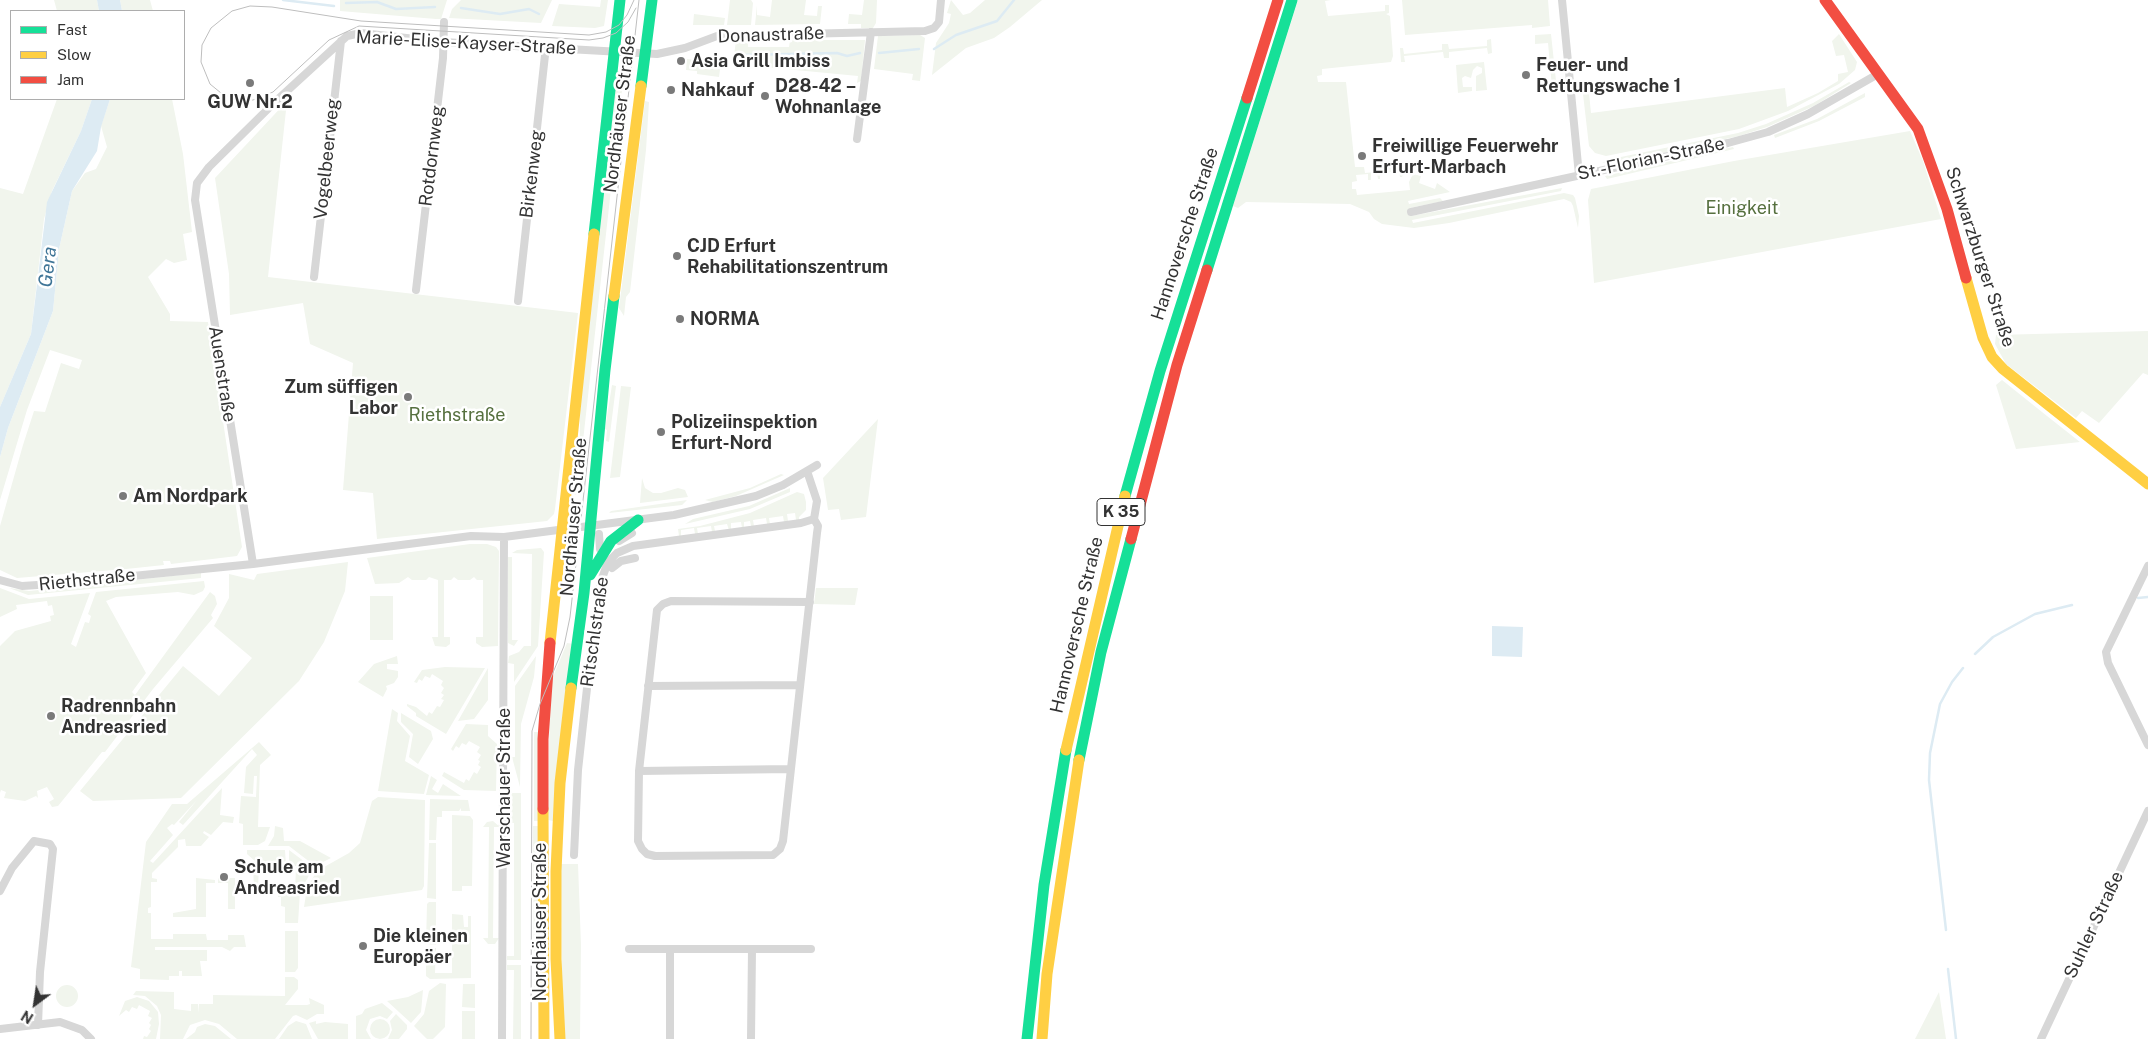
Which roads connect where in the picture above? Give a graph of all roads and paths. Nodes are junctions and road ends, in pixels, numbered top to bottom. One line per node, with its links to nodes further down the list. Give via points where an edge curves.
1 (620, 0): 13 (main road, Nordhäuser Straße)
2 (652, 0): 14 (main road, Nordhäuser Straße)
3 (941, 0): 9 (street, Donaustraße, via 939,22 930,29)
4 (1278, 0): 61 (main road, Hannoversche Straße / K 35, via 1128,482 1063,762 1044,885)
5 (1292, 0): 62 (main road, Hannoversche Straße / K 35, via 1176,365 1101,652 1074,784 1047,974)
6 (1562, 0): 17 (street)
7 (1825, 0): 15 (main road, Schwarzburger Straße)
8 (444, 22): 11 (street, Rotdornweg)
9 (870, 32): 14 (street, Donaustraße, via 717,36 672,52); 16 (street)
10 (341, 41): 11 (street, Marie-Elise-Kayser-Straße, via 353,33 361,33); 18 (street, Marie-Elise-Kayser-Straße, via 209,167); 20 (street, Vogelbeerweg)
11 (443, 42): 12 (street, Marie-Elise-Kayser-Straße); 21 (street, Rotdornweg)
12 (546, 46): 13 (street, Marie-Elise-Kayser-Straße); 22 (street, Birkenweg)
13 (614, 51): 14 (street, Marie-Elise-Kayser-Straße); 29 (main road, Nordhäuser Straße)
14 (645, 54): 28 (main road, Nordhäuser Straße, via 606,370)
15 (1878, 74): 17 (street, St.-Florian-Straße, via 1808,114 1768,132); 25 (main road, Schwarzburger Straße, via 1918,129 1947,209 1983,338 1992,357)
16 (857, 139)
17 (1580, 175): 19 (street, St.-Florian-Straße)
18 (197, 183): 35 (street, Auenstraße, via 196,209)
19 (1412, 212)
20 (314, 278)
21 (416, 290)
22 (518, 302)
23 (817, 465): 24 (street, Riethstraße)
24 (807, 471): 26 (street, via 817,501); 27 (street, Riethstraße, via 770,490 738,501)
25 (2148, 484)
26 (814, 519): 39 (street, via 818,526); 47 (street, Ritschlstraße, via 633,546 617,553 608,562 600,581 588,682 578,770)
27 (638, 520): 28 (street, Riethstraße); 38 (main road, via 616,536 602,552)
28 (591, 525): 29 (street, Riethstraße); 38 (main road, Nordhäuser Straße)
29 (562, 529): 32 (street, Riethstraße); 57 (main road, Nordhäuser Straße, via 549,644 543,739)
30 (632, 533): 33 (street)
31 (600, 534): 33 (street, Nordhäuser Straße)
32 (504, 537): 35 (street, Riethstraße, via 471,536); 56 (street, Warschauer Straße)
33 (604, 557): 34 (street, Ritschlstraße, via 621,561)
34 (635, 558)
35 (253, 564): 37 (street, Riethstraße, via 30,586)
36 (2148, 566): 42 (street, via 2106,652 2108,663)
37 (0, 580)
38 (584, 593): 58 (main road, Nordhäuser Straße, via 560,791 556,959)
39 (810, 602): 40 (street); 41 (street, via 671,601 663,604 657,610)
40 (800, 685): 41 (street); 44 (street)
41 (648, 686): 45 (street)
42 (2144, 726): 43 (street)
43 (2148, 745)
44 (791, 769): 45 (street); 45 (street, via 782,841 773,856 647,854 638,841)
45 (639, 771)
46 (2148, 811): 63 (street, Suhler Straße)
47 (574, 855)
48 (0, 891): 53 (street, via 12,868 34,841 50,844 53,850 40,972)
49 (629, 949): 50 (street)
50 (670, 949): 51 (street); 59 (street)
51 (752, 949): 52 (street); 60 (street)
52 (811, 949)
53 (38, 1025): 54 (street); 55 (street, via 60,1022 82,1030)
54 (0, 1029)
55 (91, 1039)
56 (502, 1039)
57 (544, 1039)
58 (560, 1039)
59 (670, 1039)
60 (751, 1039)
61 (1027, 1039)
62 (1042, 1039)
63 (2041, 1039)

